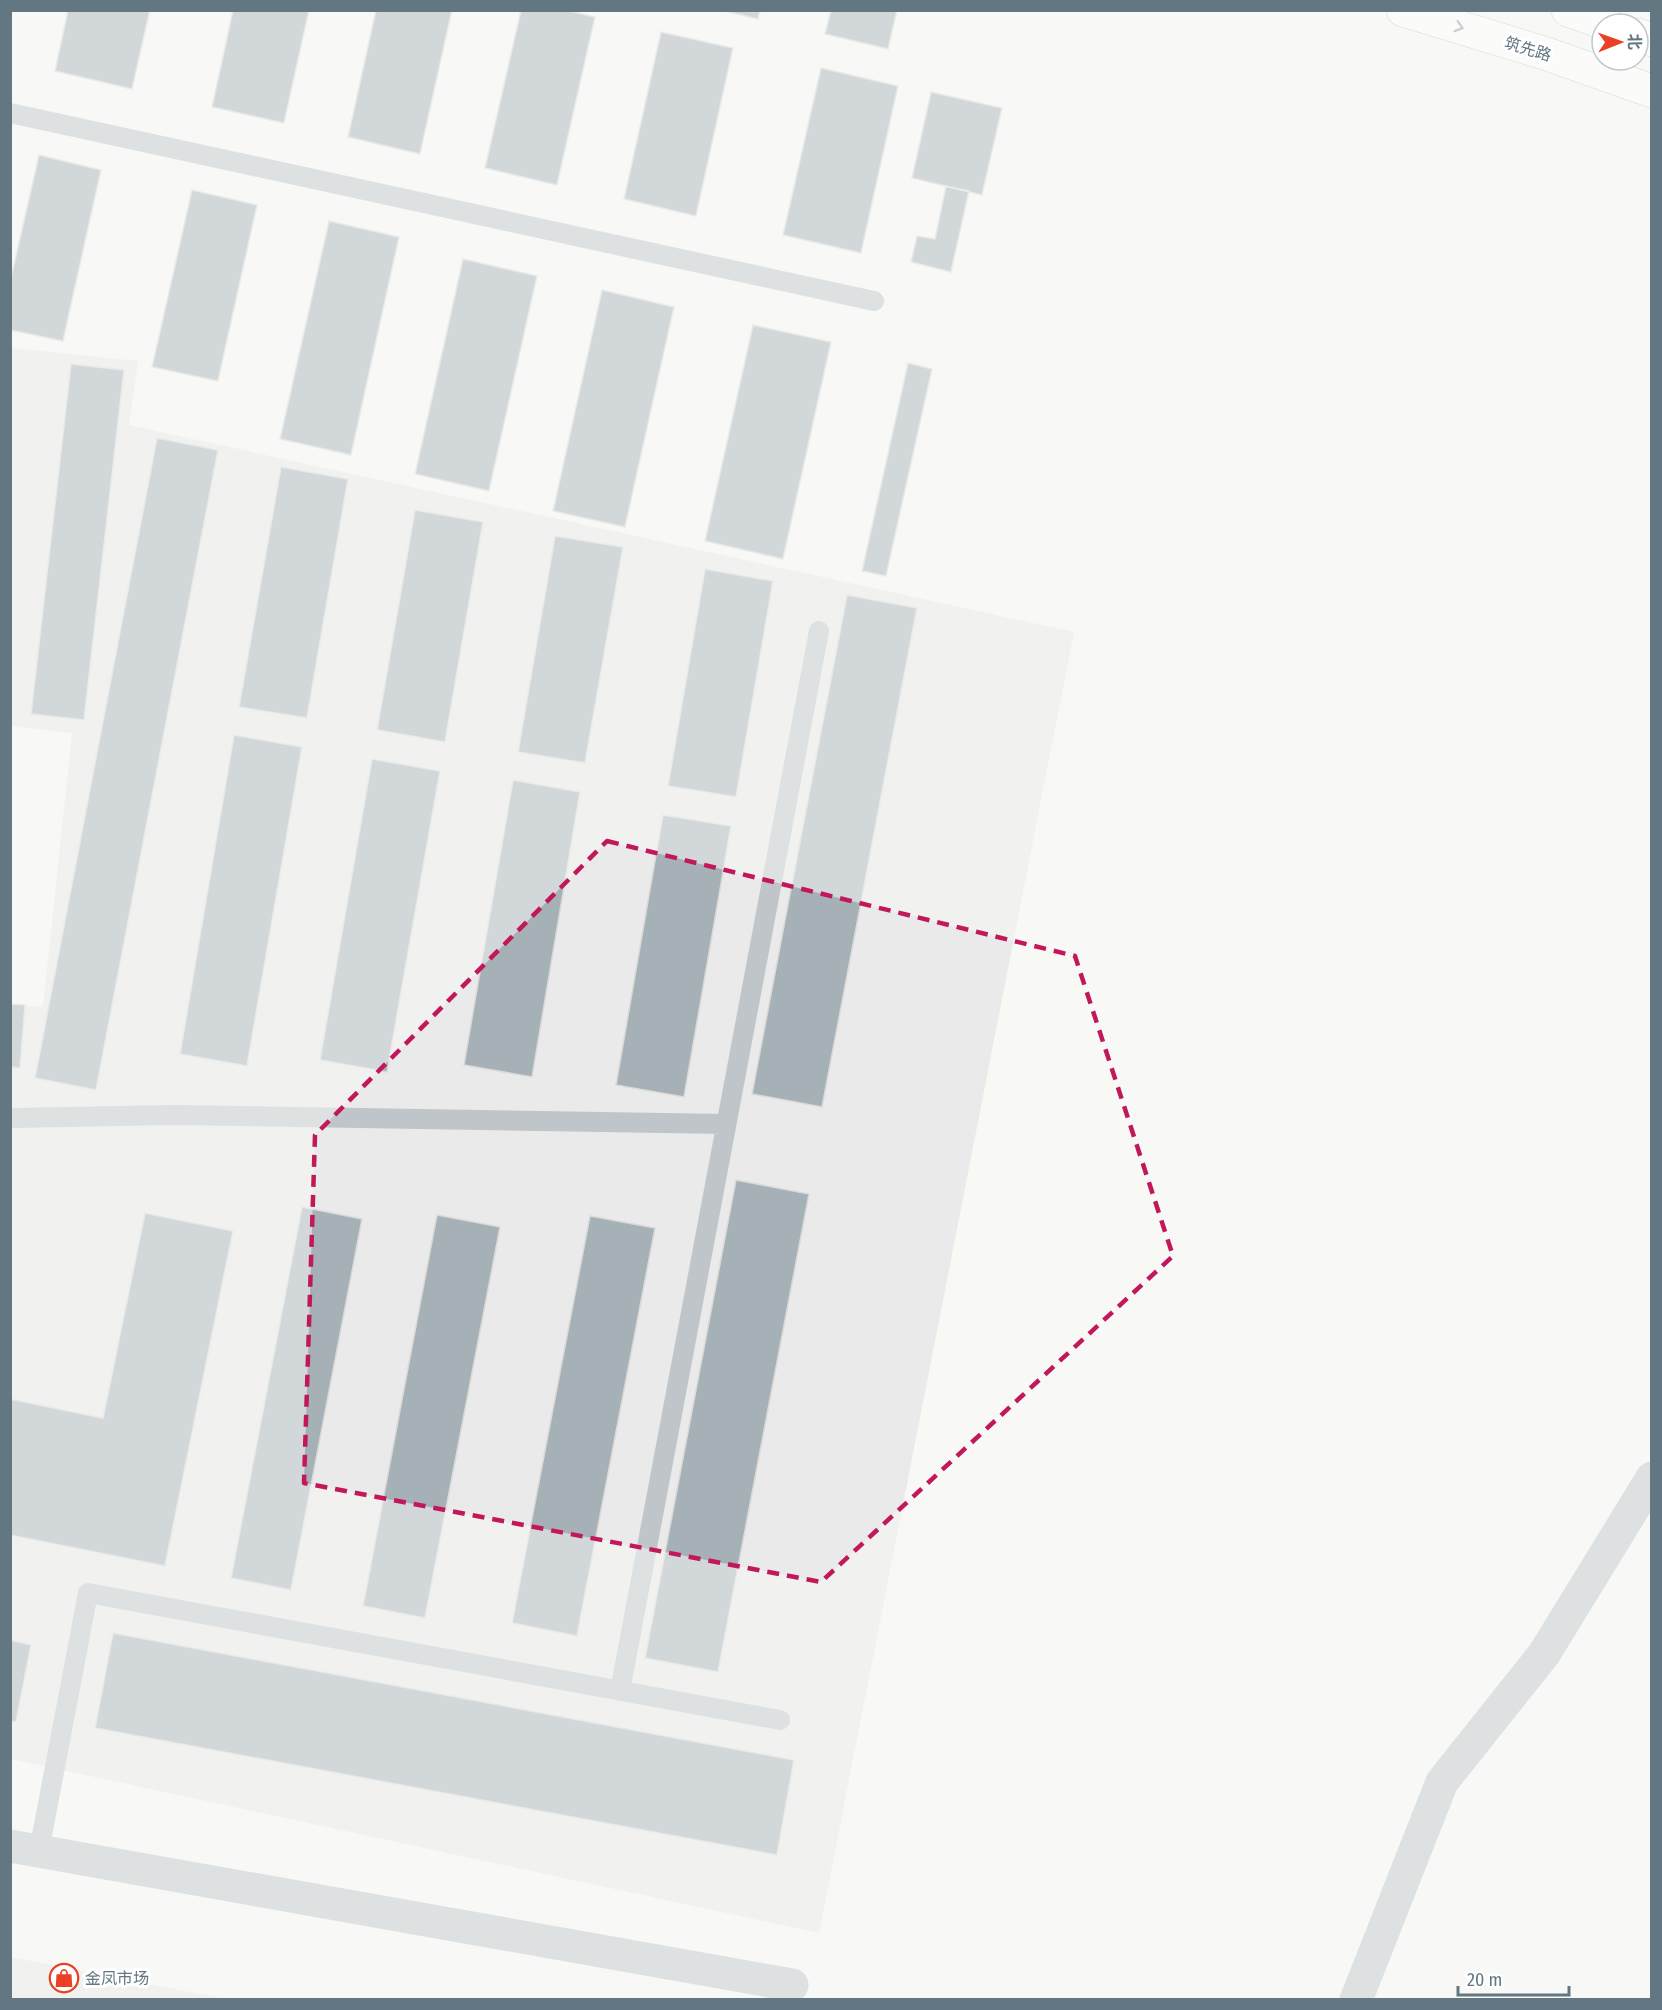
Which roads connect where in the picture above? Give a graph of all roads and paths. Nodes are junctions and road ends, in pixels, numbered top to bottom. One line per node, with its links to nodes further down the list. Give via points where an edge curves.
1 (1403, 10): 4 (street, 筑先路, one-way to 4)
2 (1569, 10): 3 (street)
3 (1590, 18)
4 (1652, 91)
5 (10, 113): 6 (lane)
6 (874, 301)
7 (819, 631): 9 (lane)
8 (10, 1118): 9 (lane, via 172,1114)
9 (726, 1124): 11 (lane)
10 (1652, 1478): 15 (street, via 1544,1654 1442,1782)
11 (620, 1691): 12 (lane); 13 (lane, via 88,1593)
12 (780, 1720)
13 (18, 1851): 14 (street)
14 (792, 1985)
15 (1356, 2000)

